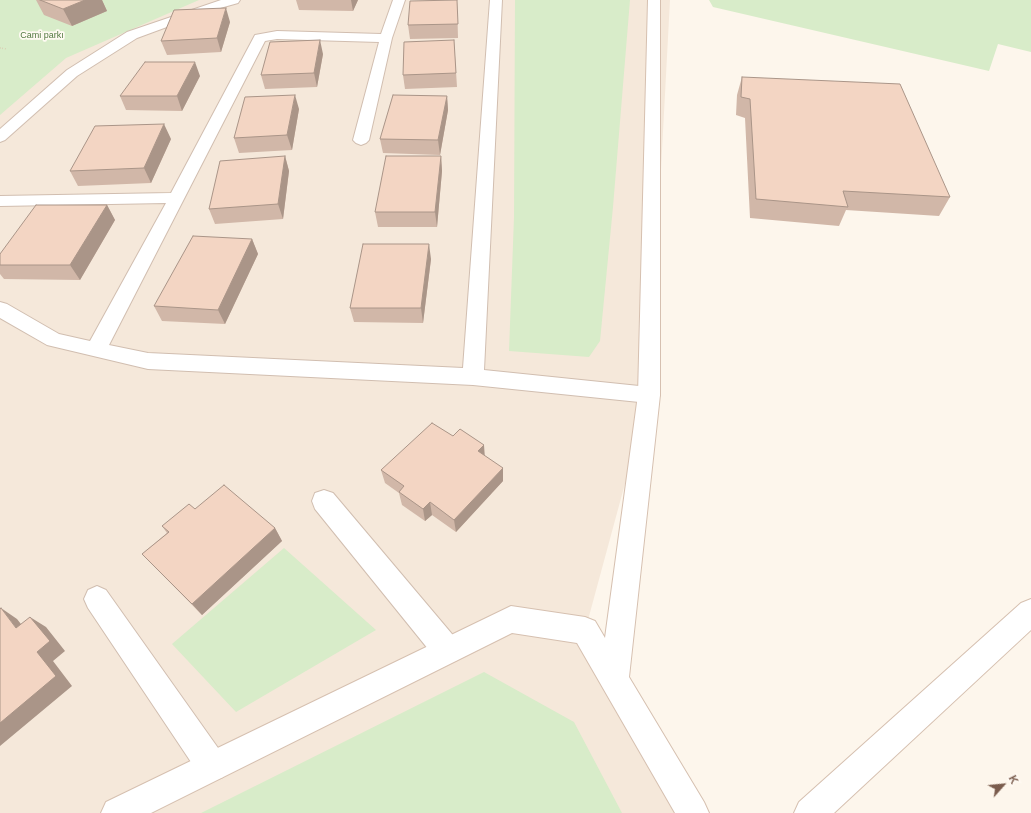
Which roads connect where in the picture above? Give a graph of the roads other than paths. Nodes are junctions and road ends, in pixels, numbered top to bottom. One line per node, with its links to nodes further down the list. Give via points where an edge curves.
1 (234, 0): 6 (street, via 132,35 72,74)
2 (399, 0): 5 (street)
3 (496, 0): 12 (street)
4 (654, 0): 13 (street)
5 (386, 38): 7 (street); 8 (street, via 277,35 260,38)
6 (0, 137)
7 (361, 140)
8 (177, 198): 9 (street); 11 (street)
9 (0, 201)
10 (0, 310): 11 (street, via 54,340)
11 (96, 349): 12 (street, via 148,360)
12 (473, 377): 13 (street)
13 (648, 395): 18 (street)
14 (324, 501): 17 (street)
15 (97, 599): 19 (street)
16 (1031, 612): 22 (street)
17 (447, 650): 18 (street, via 511,619 584,631); 19 (street)
18 (614, 679): 21 (street)
19 (212, 766): 20 (street)
20 (117, 813)
21 (693, 813)
22 (810, 813)

